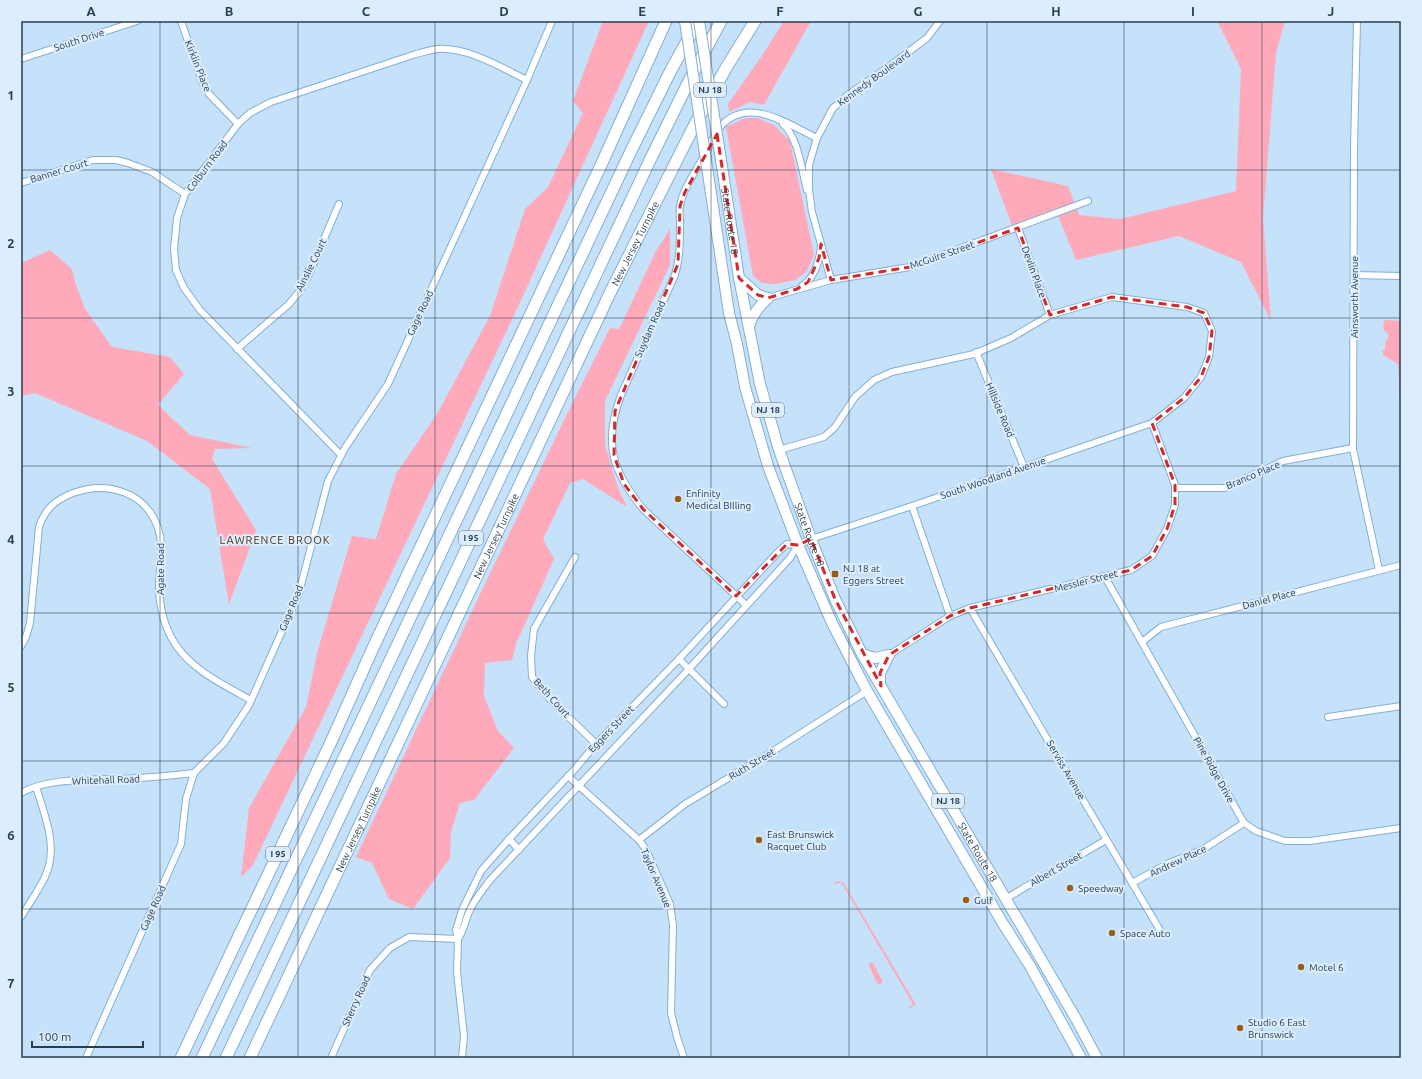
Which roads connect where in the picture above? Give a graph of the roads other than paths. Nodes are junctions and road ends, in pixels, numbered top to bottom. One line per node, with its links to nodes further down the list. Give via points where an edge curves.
1 (137, 21): 11 (street, South Drive)
2 (181, 21): 14 (street, Kirklin Place, via 202,81 210,94)
3 (552, 21): 12 (street, Gage Road)
4 (666, 21): 80 (highway, I 95, via 602,163)
5 (685, 21): 41 (highway, State Route 18 / NJ 18, bridge, via 729,313 745,387 768,466)
6 (699, 21): 25 (highway, State Route 18 / NJ 18, bridge); 81 (highway, I 95, via 670,72 631,151)
7 (722, 21): 82 (highway, New Jersey Turnpike / I 95, via 650,158)
8 (755, 21): 83 (highway, New Jersey Turnpike / I 95, via 694,126 614,286)
9 (940, 21): 15 (street, Kennedy Boulevard, via 927,38 833,108)
10 (1357, 21): 23 (street, Ainsworth Avenue)
11 (21, 59)
12 (527, 80): 14 (street, Colburn Road, via 472,55 437,49 271,102); 36 (street, Gage Road, via 388,384)
13 (778, 119): 15 (street, Suydam Road); 20 (street, via 788,128 794,142); 46 (street, Suydam Road, via 764,113 751,112 729,119 720,128 685,192 680,206 678,264 621,395 612,426 617,470 633,497)
14 (238, 124): 17 (street, Colburn Road)
15 (817, 138): 20 (street, Kennedy Boulevard, via 809,165)
16 (21, 183): 17 (street, Banner Court, via 92,160 116,160 152,172)
17 (185, 194): 31 (street, Colburn Road, via 175,231 176,270 184,288 200,310)
18 (1088, 202): 21 (street, McGuire Street)
19 (339, 204): 31 (street, Ainslie Court, via 299,292)
20 (812, 212): 22 (street, Kennedy Boulevard)
21 (1018, 228): 26 (street, McGuire Street, via 910,267); 29 (street, Devlin Place)
22 (821, 244): 26 (street, Kennedy Boulevard); 27 (street, via 813,274 808,282)
23 (1354, 275): 24 (street); 34 (street, Ainsworth Avenue)
24 (1401, 276)
25 (739, 278): 28 (highway, via 758,295); 30 (highway, State Route 18 / NJ 18)
26 (831, 280): 27 (street, McGuire Street)
27 (797, 289): 28 (street, McGuire Street)
28 (768, 298): 30 (highway, via 759,306)
29 (1050, 315): 32 (street, via 1011,338); 33 (street, South Woodland Avenue, via 1112,297 1187,307 1204,313 1212,331 1209,357 1201,377 1184,398)
30 (749, 326): 35 (highway, State Route 18 / NJ 18, via 760,384)
31 (237, 349): 36 (street, Colburn Road)
32 (976, 352): 35 (street, via 892,372 874,380 855,397 835,427 824,437); 37 (street, Hillside Road)
33 (1152, 423): 37 (street, South Woodland Avenue); 38 (street, Messler Street)
34 (1353, 448): 38 (street, Branco Place, via 1283,461 1225,488); 44 (street, Ainsworth Avenue)
35 (779, 450): 40 (highway, State Route 18 / NJ 18)
36 (342, 455): 58 (street, Gage Road, via 328,481 299,593)
37 (1024, 467): 39 (street, South Woodland Avenue)
38 (1175, 488): 45 (street, Messler Street, via 1175,505 1167,530 1152,556 1131,570)
39 (912, 506): 40 (street, South Woodland Avenue); 49 (street)
40 (811, 539): 41 (street, Eggers Street); 52 (highway, State Route 18 / NJ 18, via 835,599)
41 (798, 545): 46 (street, Eggers Street, via 787,544); 47 (street, Eggers Street, via 790,558); 57 (highway, State Route 18 / NJ 18, via 832,623)
42 (575, 557): 62 (street, Beth Court, via 534,629 532,677 551,700)
43 (1401, 565): 44 (street, Daniel Place)
44 (1379, 570): 50 (street, Daniel Place, via 1161,627)
45 (1105, 577): 48 (street, Messler Street); 50 (street, Pine Ridge Drive)
46 (736, 596): 47 (street, Suydam Road); 54 (street, Eggers Street)
47 (746, 606): 55 (street, Eggers Street)
48 (970, 608): 49 (street, Messler Street); 72 (street, Serviss Avenue)
49 (950, 616): 53 (street, Messler Street)
50 (1142, 642): 68 (street, Pine Ridge Drive)
51 (21, 646): 58 (street, Agate Road, via 30,623 42,517 49,506 73,493 101,487 116,489 128,493 144,505 154,517 162,546 160,602 171,637 183,654 198,668)
52 (862, 654): 53 (highway, via 874,658); 56 (highway, State Route 18 / NJ 18)
53 (889, 655): 56 (highway, via 880,674)
54 (679, 659): 55 (street); 62 (street, Eggers Street)
55 (688, 670): 59 (street); 65 (street, Eggers Street)
56 (881, 686): 75 (highway, State Route 18 / NJ 18)
57 (867, 691): 71 (street, Ruth Street, via 685,804); 87 (highway, State Route 18 / NJ 18, via 1030,966)
58 (251, 700): 63 (street, Gage Road, via 224,743)
59 (724, 704)
60 (1401, 706): 61 (street)
61 (1328, 717)
62 (596, 744): 64 (street, Eggers Street)
63 (194, 773): 66 (street, Whitehall Road, via 62,781); 79 (street, Gage Road, via 186,799 181,844)
64 (568, 776): 65 (street, Taylor Avenue); 70 (street, Eggers Street)
65 (579, 786): 71 (street, Taylor Avenue); 73 (street, Eggers Street)
66 (36, 787): 67 (street, Whitehall Road); 76 (street, via 50,835 50,863 45,877)
67 (21, 793)
68 (1244, 823): 69 (street, via 1256,831 1285,841 1310,841); 74 (street, Andrew Place, via 1202,850)
69 (1401, 828)
70 (509, 839): 73 (street); 78 (street, Eggers Street, via 481,870 462,910 456,930)
71 (639, 840): 86 (street, Taylor Avenue, via 670,904 673,925 671,1013)
72 (1106, 840): 74 (street, Serviss Avenue); 75 (street, Albert Street)
73 (519, 850): 78 (street, Eggers Street, via 477,897)
74 (1132, 883): 77 (street, Serviss Avenue)
75 (1005, 899): 88 (highway, State Route 18 / NJ 18)
76 (21, 917)
77 (1161, 932)
78 (458, 938): 84 (street, Sherry Road, via 409,937 390,948 370,970); 85 (street, Eggers Street, via 457,972 464,1036)
79 (86, 1058)
80 (181, 1058)
81 (202, 1058)
82 (226, 1058)
83 (250, 1058)
84 (331, 1058)
85 (462, 1058)
86 (684, 1058)
87 (1081, 1058)
88 (1097, 1058)

